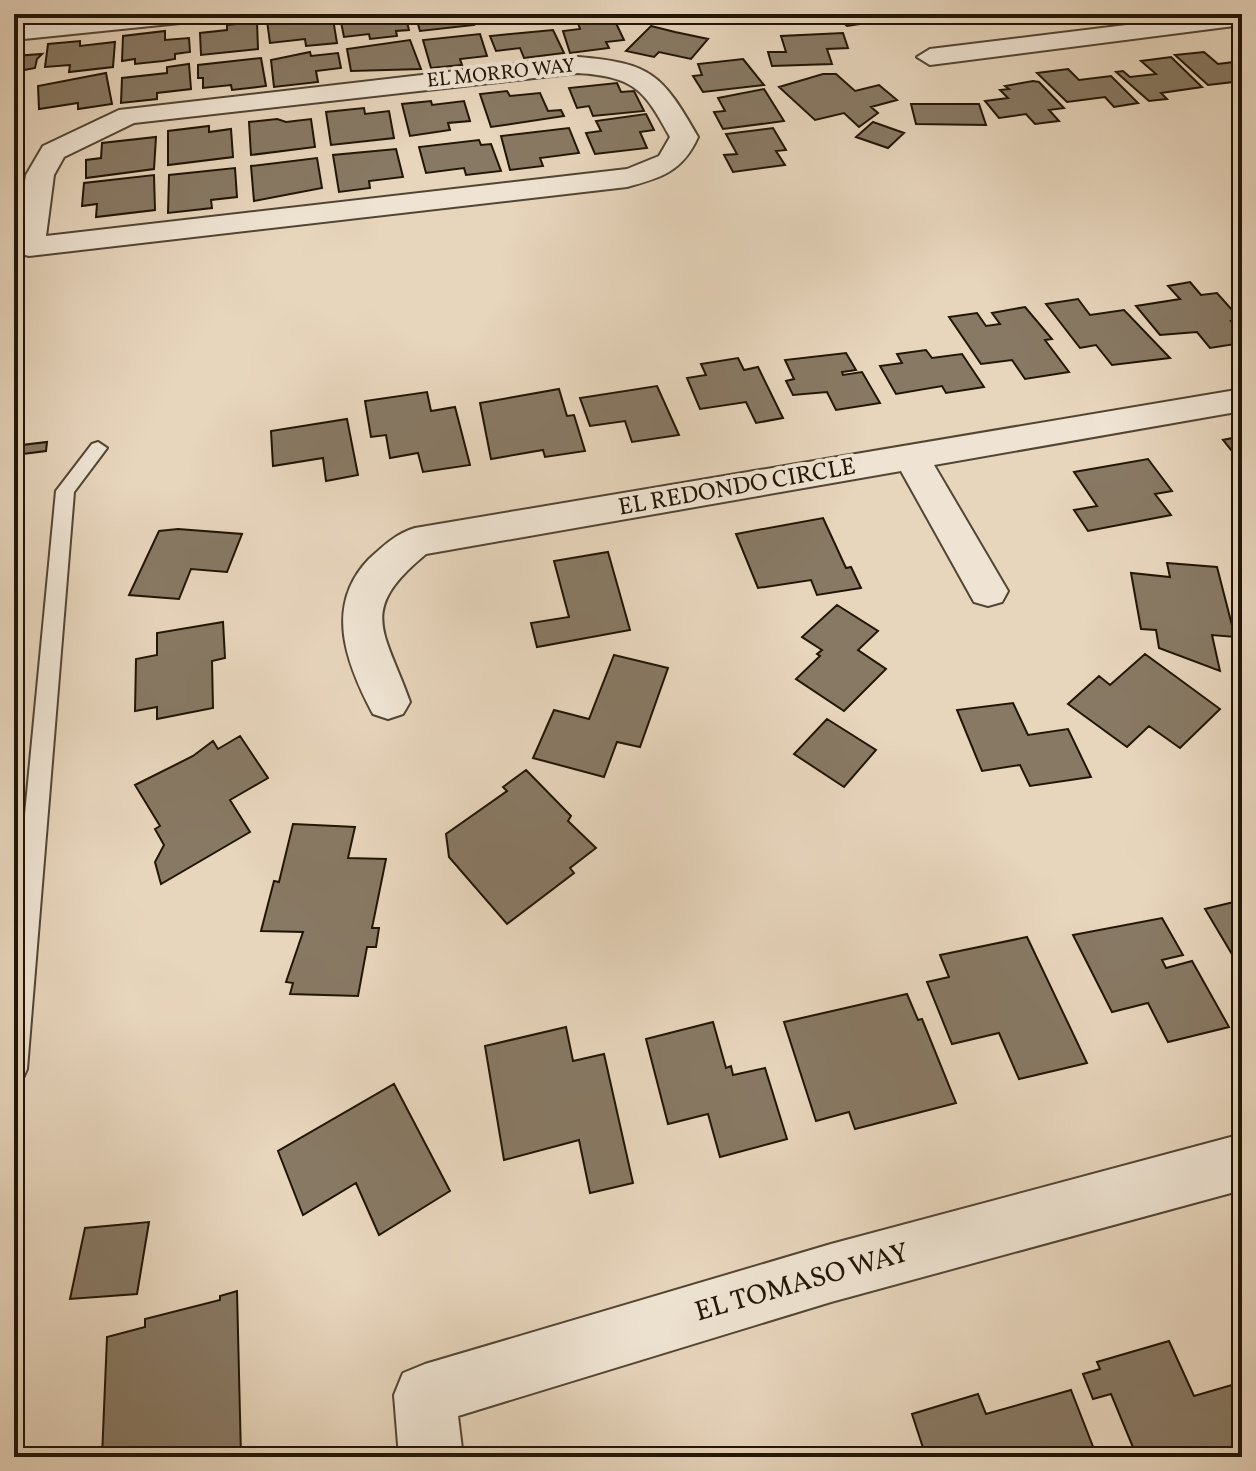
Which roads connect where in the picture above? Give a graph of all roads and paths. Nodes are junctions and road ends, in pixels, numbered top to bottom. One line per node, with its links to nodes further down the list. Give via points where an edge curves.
1 (200, 14): 3 (street)
2 (1242, 18): 4 (street)
3 (14, 33)
4 (930, 57)
5 (22, 248): 5 (street, EL MORRO WAY, via 40,175 53,152 128,116 578,65 617,67 645,79 657,89 684,137 677,155 661,169 627,178)
6 (1242, 400): 8 (street, EL REDONDO CIRCLE)
7 (98, 448): 11 (lane, via 65,491)
8 (912, 459): 9 (street); 10 (street, EL REDONDO CIRCLE, via 415,542 370,586 361,617)
9 (988, 591)
10 (388, 702)
11 (14, 1069)
12 (1242, 1162): 13 (street, EL TOMASO WAY, via 831,1273 425,1395)
13 (431, 1457)

